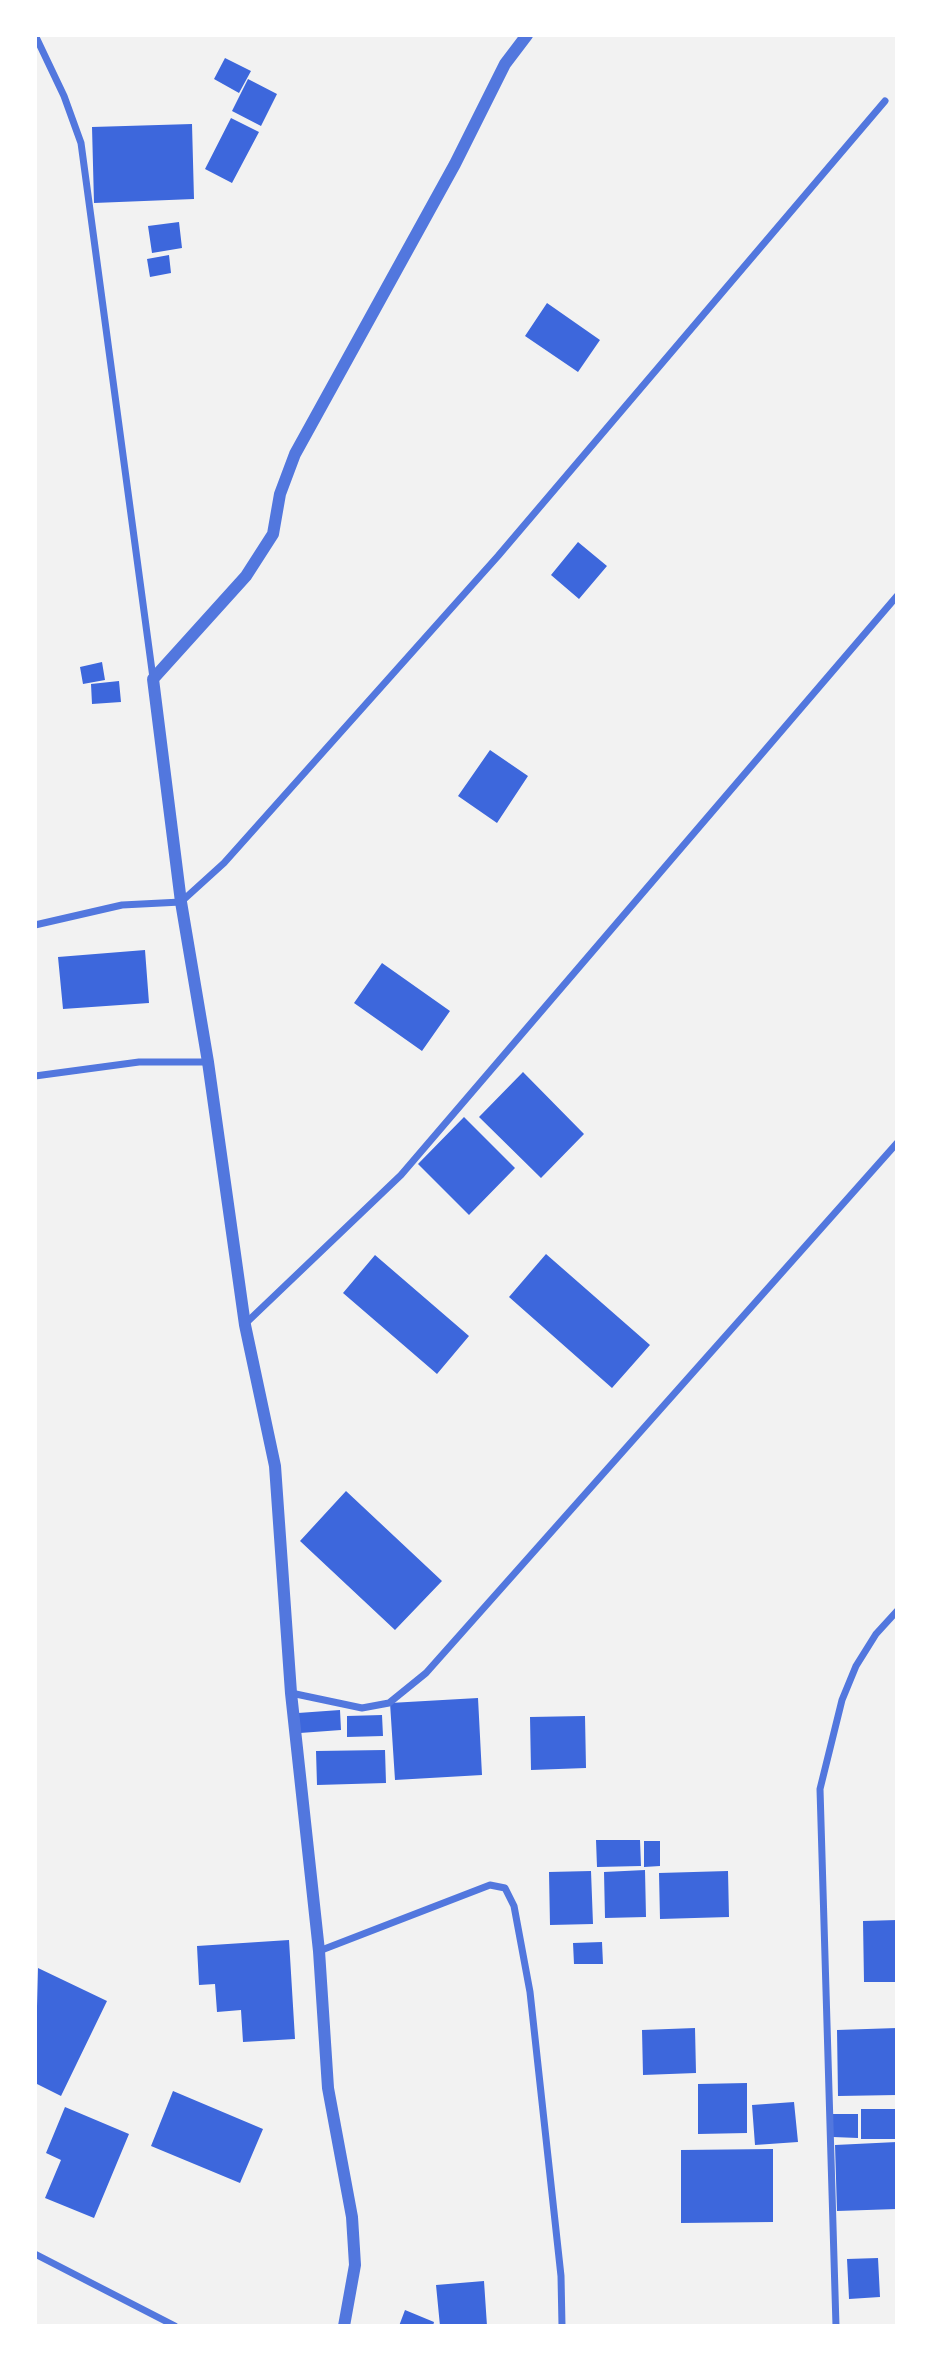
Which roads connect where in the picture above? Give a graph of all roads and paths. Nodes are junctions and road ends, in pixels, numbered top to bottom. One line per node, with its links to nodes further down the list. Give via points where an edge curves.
1 (35, 35): 5 (street, via 81,142)
2 (527, 35): 5 (street, via 505,64 295,454 280,494 273,534 246,576)
3 (885, 101): 6 (street, via 467,592 261,826)
4 (897, 596): 11 (street, via 401,1175)
5 (153, 679): 6 (street)
6 (181, 902): 7 (street, via 122,905); 8 (street)
7 (35, 925)
8 (208, 1062): 9 (street, via 139,1062); 11 (street)
9 (35, 1076)
10 (897, 1143): 13 (street, via 426,1673 389,1703 362,1709)
11 (244, 1325): 13 (street, via 275,1466)
12 (897, 1611): 19 (street, via 856,1666 842,1700 820,1789)
13 (291, 1693): 14 (street)
14 (319, 1951): 17 (street, via 328,2088 352,2217 355,2264); 18 (street, via 490,1885 505,1888 514,1906 530,1992 561,2276)
15 (35, 2254): 16 (street)
16 (175, 2326)
17 (344, 2326)
18 (562, 2326)
19 (836, 2326)

